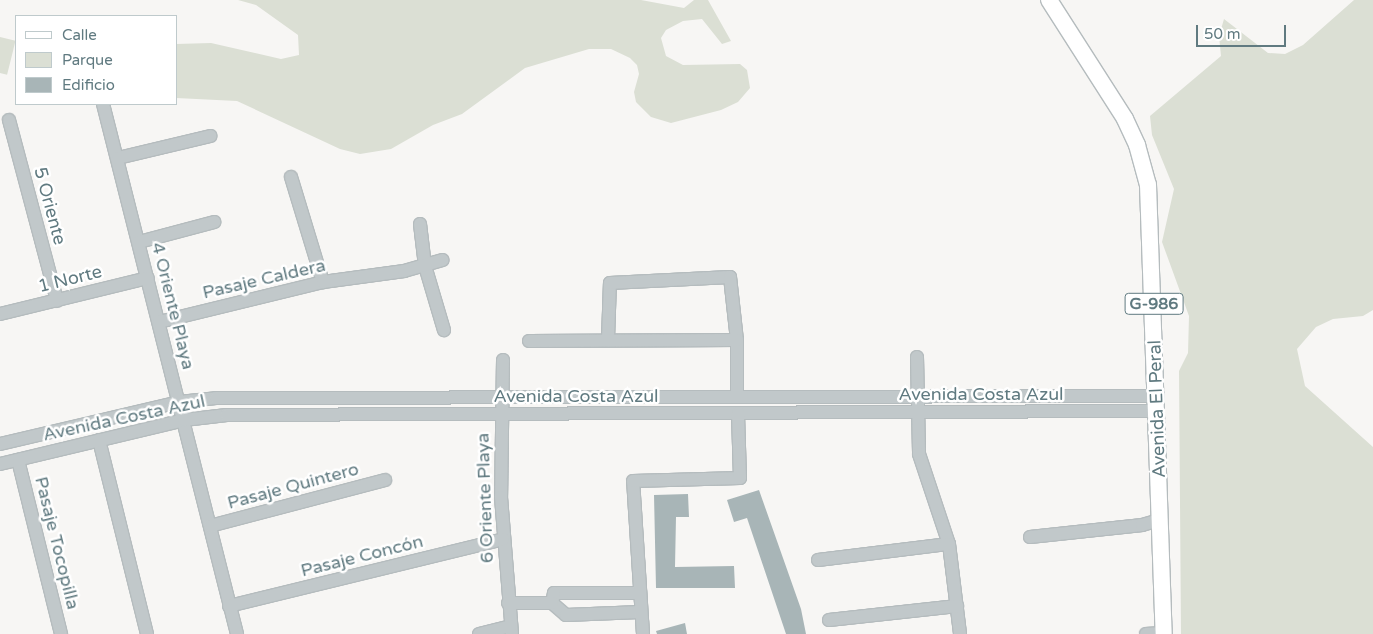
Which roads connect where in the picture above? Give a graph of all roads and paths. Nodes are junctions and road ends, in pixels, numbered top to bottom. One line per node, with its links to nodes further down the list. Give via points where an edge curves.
1 (1048, 0): 27 (main road, Avenida El Peral / G-986, via 1121,112 1143,165 1150,205)
2 (103, 105): 5 (street, 4 Oriente Playa)
3 (9, 120): 14 (street, 5 Oriente)
4 (210, 136): 5 (street)
5 (118, 158): 9 (street, 4 Oriente Playa)
6 (291, 177): 13 (street)
7 (214, 222): 9 (street)
8 (420, 224): 11 (street)
9 (139, 242): 12 (street, 4 Oriente Playa)
10 (442, 260): 11 (street, Pasaje Caldera)
11 (425, 266): 13 (street, Pasaje Caldera, via 404,272 378,272); 17 (street)
12 (148, 278): 14 (street, 1 Norte); 16 (street, 4 Oriente Playa)
13 (324, 282): 16 (street, Pasaje Caldera)
14 (57, 301): 15 (street, 1 Norte)
15 (0, 314)
16 (159, 322): 26 (street, 4 Oriente Playa)
17 (444, 330)
18 (608, 339): 19 (street); 19 (street, via 610,283 730,277); 20 (street)
19 (736, 340): 24 (street)
20 (529, 341)
21 (917, 357): 23 (street)
22 (503, 360): 25 (street, 6 Oriente Playa)
23 (917, 395): 24 (street, Avenida Costa Azul); 27 (street, Avenida Costa Azul); 28 (street)
24 (737, 396): 25 (street, Avenida Costa Azul)
25 (501, 398): 26 (street, Avenida Costa Azul, via 216,398); 29 (street, 6 Oriente Playa)
26 (180, 402): 31 (street, 4 Oriente Playa); 33 (street, Avenida Costa Azul)
27 (1157, 404): 28 (street, Avenida Costa Azul); 37 (main road, Avenida El Peral / G-986)
28 (918, 412): 30 (street, Avenida Costa Azul); 41 (street, via 922,468)
29 (501, 413): 30 (street, Avenida Costa Azul); 31 (street, Avenida Costa Azul, via 227,415); 40 (street, 6 Oriente Playa)
30 (738, 413): 43 (street, via 740,478 633,481)
31 (184, 420): 32 (street, Avenida Costa Azul); 38 (street, 4 Oriente Playa)
32 (98, 440): 34 (street, Avenida Costa Azul); 52 (street)
33 (0, 444)
34 (18, 460): 35 (street, Avenida Costa Azul); 51 (street, Pasaje Tocopilla)
35 (0, 464)
36 (385, 480): 38 (street, Pasaje Quintero)
37 (1160, 520): 39 (street, via 1142,525); 58 (main road, Avenida El Peral / G-986)
38 (210, 526): 46 (street, 4 Oriente Playa)
39 (1030, 537)
40 (503, 539): 44 (street, 6 Oriente Playa); 46 (street, Pasaje Concón)
41 (949, 544): 42 (street); 47 (street)
42 (818, 560)
43 (639, 593): 45 (street, via 554,593); 48 (street)
44 (508, 603): 45 (street); 50 (street, 6 Oriente Playa)
45 (552, 603): 48 (street, via 566,615)
46 (230, 606): 53 (street, 4 Oriente Playa)
47 (957, 606): 49 (street); 56 (street)
48 (640, 612): 55 (street)
49 (829, 620)
50 (511, 630): 54 (street)
51 (61, 634)
52 (147, 634)
53 (237, 634)
54 (479, 634)
55 (643, 634)
56 (960, 634)
57 (1146, 634): 58 (street)
58 (1164, 634)

